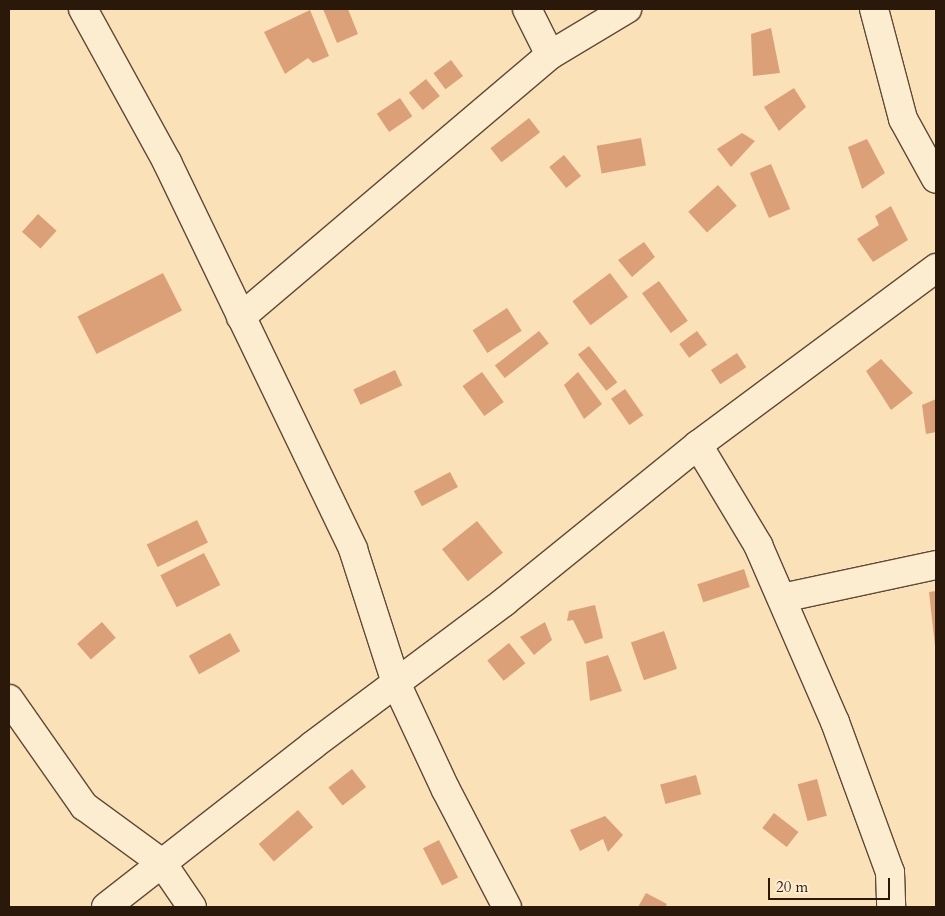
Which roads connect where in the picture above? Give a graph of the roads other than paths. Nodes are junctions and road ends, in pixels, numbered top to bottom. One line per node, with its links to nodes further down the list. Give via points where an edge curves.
1 (83, 9): 8 (street, via 167,162)
2 (527, 9): 5 (street)
3 (627, 9): 5 (street)
4 (874, 9): 6 (street, via 903,119)
5 (550, 55): 8 (street)
6 (936, 178)
7 (936, 268): 9 (street)
8 (241, 317): 12 (street, via 353,549)
9 (698, 445): 11 (street, via 758,545); 12 (street, via 504,602)
10 (936, 565): 11 (street)
11 (782, 598): 18 (street, via 835,722 890,872)
12 (396, 683): 14 (street); 17 (street, via 446,790)
13 (9, 699): 14 (street, via 84,806)
14 (162, 863): 15 (street); 16 (street)
15 (106, 907)
16 (192, 907)
17 (507, 907)
18 (891, 907)

